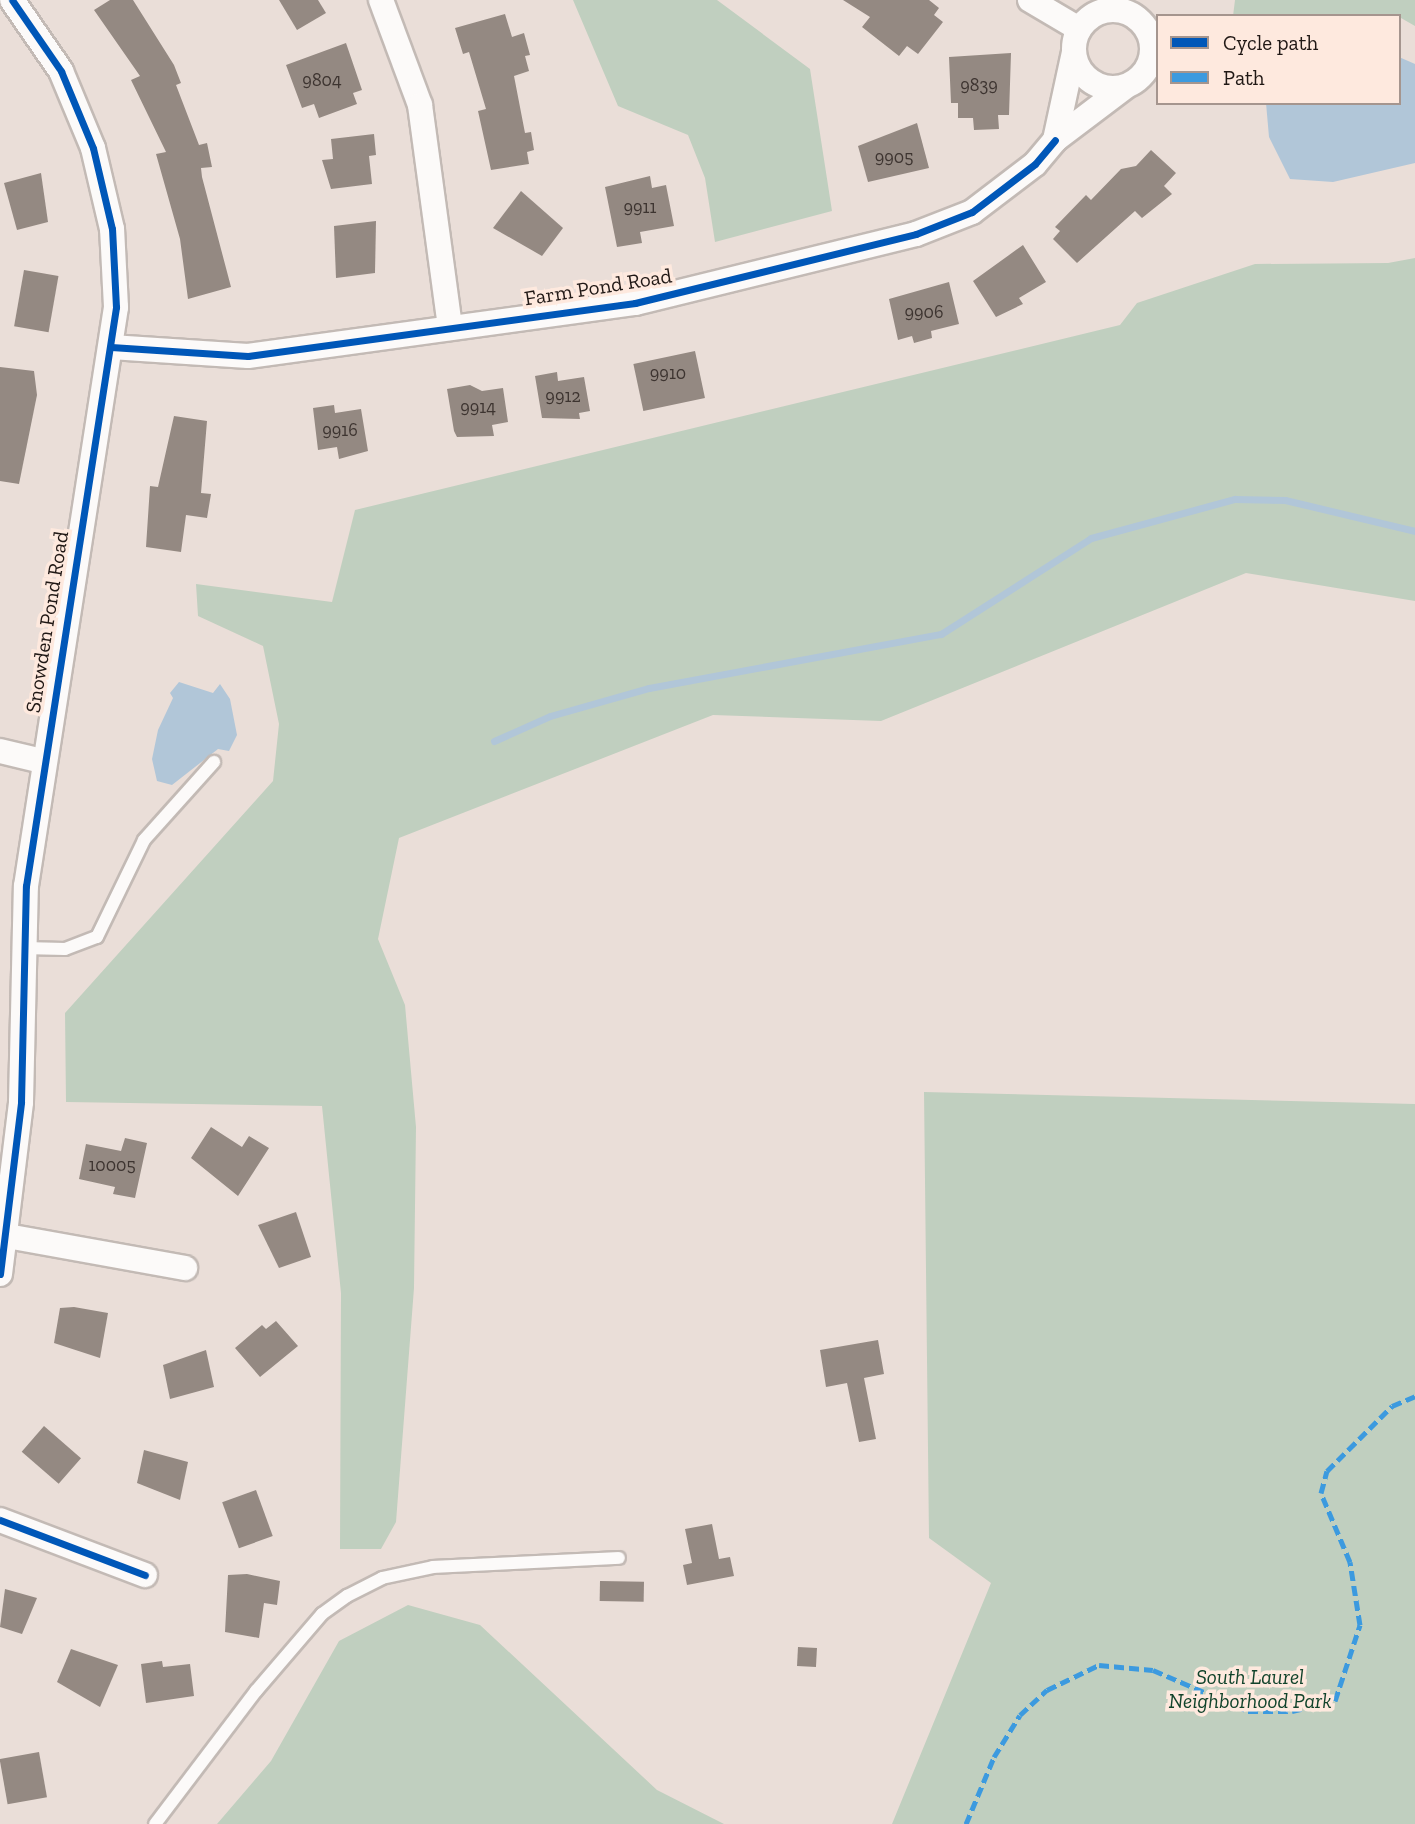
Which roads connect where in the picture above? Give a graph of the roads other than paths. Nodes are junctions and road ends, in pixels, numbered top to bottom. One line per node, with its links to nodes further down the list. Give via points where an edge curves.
1 (12, 0): 8 (street, Snowden Pond Road, via 61,71 93,148 115,263)
2 (381, 0): 7 (street, via 420,105)
3 (1030, 0): 4 (street)
4 (1077, 40): 5 (street, via 1087,78 1098,86); 5 (street, Farm Pond Road, via 1109,11 1134,17 1146,29 1151,60 1145,72); 6 (street, Farm Pond Road)
5 (1125, 87): 6 (street, Farm Pond Road)
6 (1055, 139): 7 (street, Farm Pond Road, via 1035,164 972,212 916,234 635,303)
7 (450, 328): 8 (street, Farm Pond Road, via 248,356)
8 (111, 347): 10 (street, Snowden Pond Road)
9 (0, 751): 10 (street)
10 (42, 761): 12 (street, Snowden Pond Road)
11 (214, 762): 12 (lane, via 144,840 97,937 65,949)
12 (23, 948): 13 (street, Snowden Pond Road, via 21,1102)
13 (7, 1236): 14 (street); 15 (street, Snowden Pond Road)
14 (185, 1268)
15 (0, 1275)
16 (0, 1520): 18 (street)
17 (619, 1558): 19 (lane, via 433,1567 382,1578 347,1596 322,1614 264,1682)
18 (145, 1575)
19 (155, 1824)

